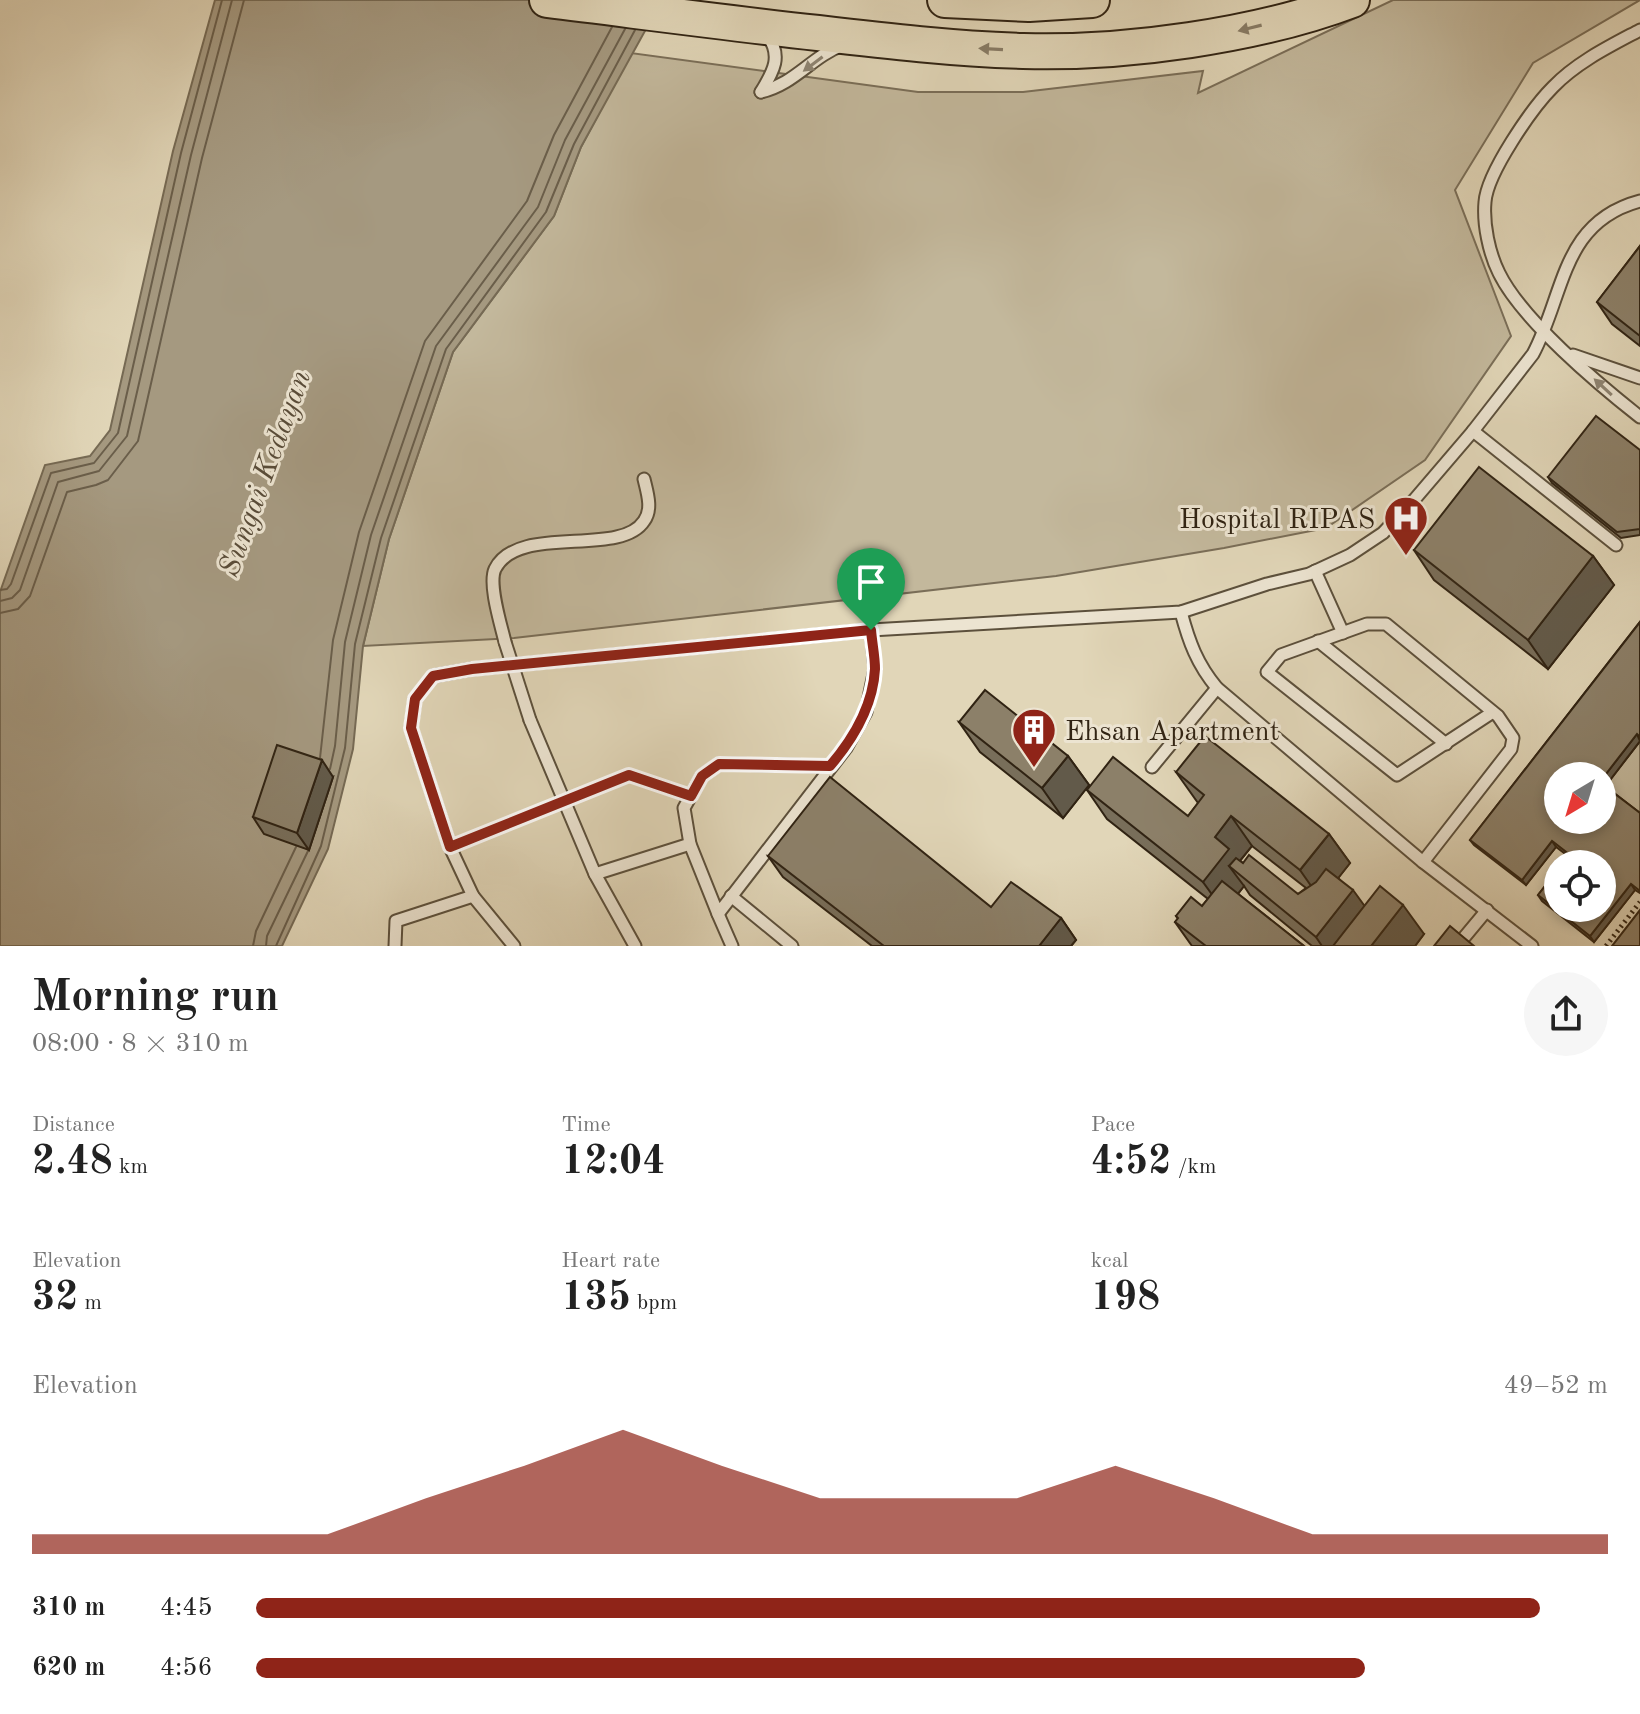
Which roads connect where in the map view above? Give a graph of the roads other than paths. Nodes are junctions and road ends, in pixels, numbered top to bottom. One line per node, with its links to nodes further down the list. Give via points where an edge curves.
1 (547, 0): 5 (main road)
2 (945, 0): 3 (main road)
3 (1092, 0)
4 (1352, 0): 7 (main road, one-way to 7, via 1225,34 1111,48 1025,51)
5 (761, 27): 7 (main road); 7 (lane, one-way to 5, via 835,48 791,81 761,92 777,53)
6 (1640, 30): 9 (lane, via 1601,50 1554,86 1519,128 1485,199 1487,236 1498,272 1518,304)
7 (865, 38)
8 (1640, 201): 9 (lane, via 1613,209 1591,228 1563,271)
9 (1545, 331): 10 (lane); 13 (lane)
10 (1569, 354): 11 (lane); 12 (lane, one-way to 10)
11 (1640, 378)
12 (1640, 417)
13 (1473, 431): 15 (lane); 16 (lane, via 1383,533)
14 (644, 479): 28 (lane, bridge, via 649,506 644,522 625,536 522,548 494,569 505,642 530,720)
15 (1616, 545)
16 (1315, 571): 17 (lane); 19 (lane)
17 (1181, 612): 18 (lane); 21 (lane, via 1199,665)
18 (871, 630): 24 (lane, via 875,669 866,712); 29 (lane, via 433,676 415,699 411,728 450,847)
19 (1343, 633): 20 (lane); 22 (lane, via 1386,624)
20 (1318, 641): 23 (lane); 23 (lane, via 1281,655 1267,672 1397,775)
21 (1217, 688): 25 (lane); 27 (lane)
22 (1493, 712): 23 (lane); 27 (lane, via 1513,738 1511,749)
23 (1446, 744)
24 (830, 766): 26 (lane, via 719,764 702,776 684,808); 30 (lane)
25 (1152, 767)
26 (690, 844): 28 (lane); 32 (lane)
27 (1423, 862): 31 (lane)
28 (595, 874): 35 (lane)
29 (473, 896): 33 (lane, via 396,921); 34 (lane)
30 (731, 896): 32 (lane); 37 (lane)
31 (1487, 910): 38 (lane); 39 (lane)
32 (718, 914): 36 (lane)
33 (395, 946)
34 (514, 946)
35 (635, 946)
36 (732, 946)
37 (792, 946)
38 (1457, 946)
39 (1532, 946)

